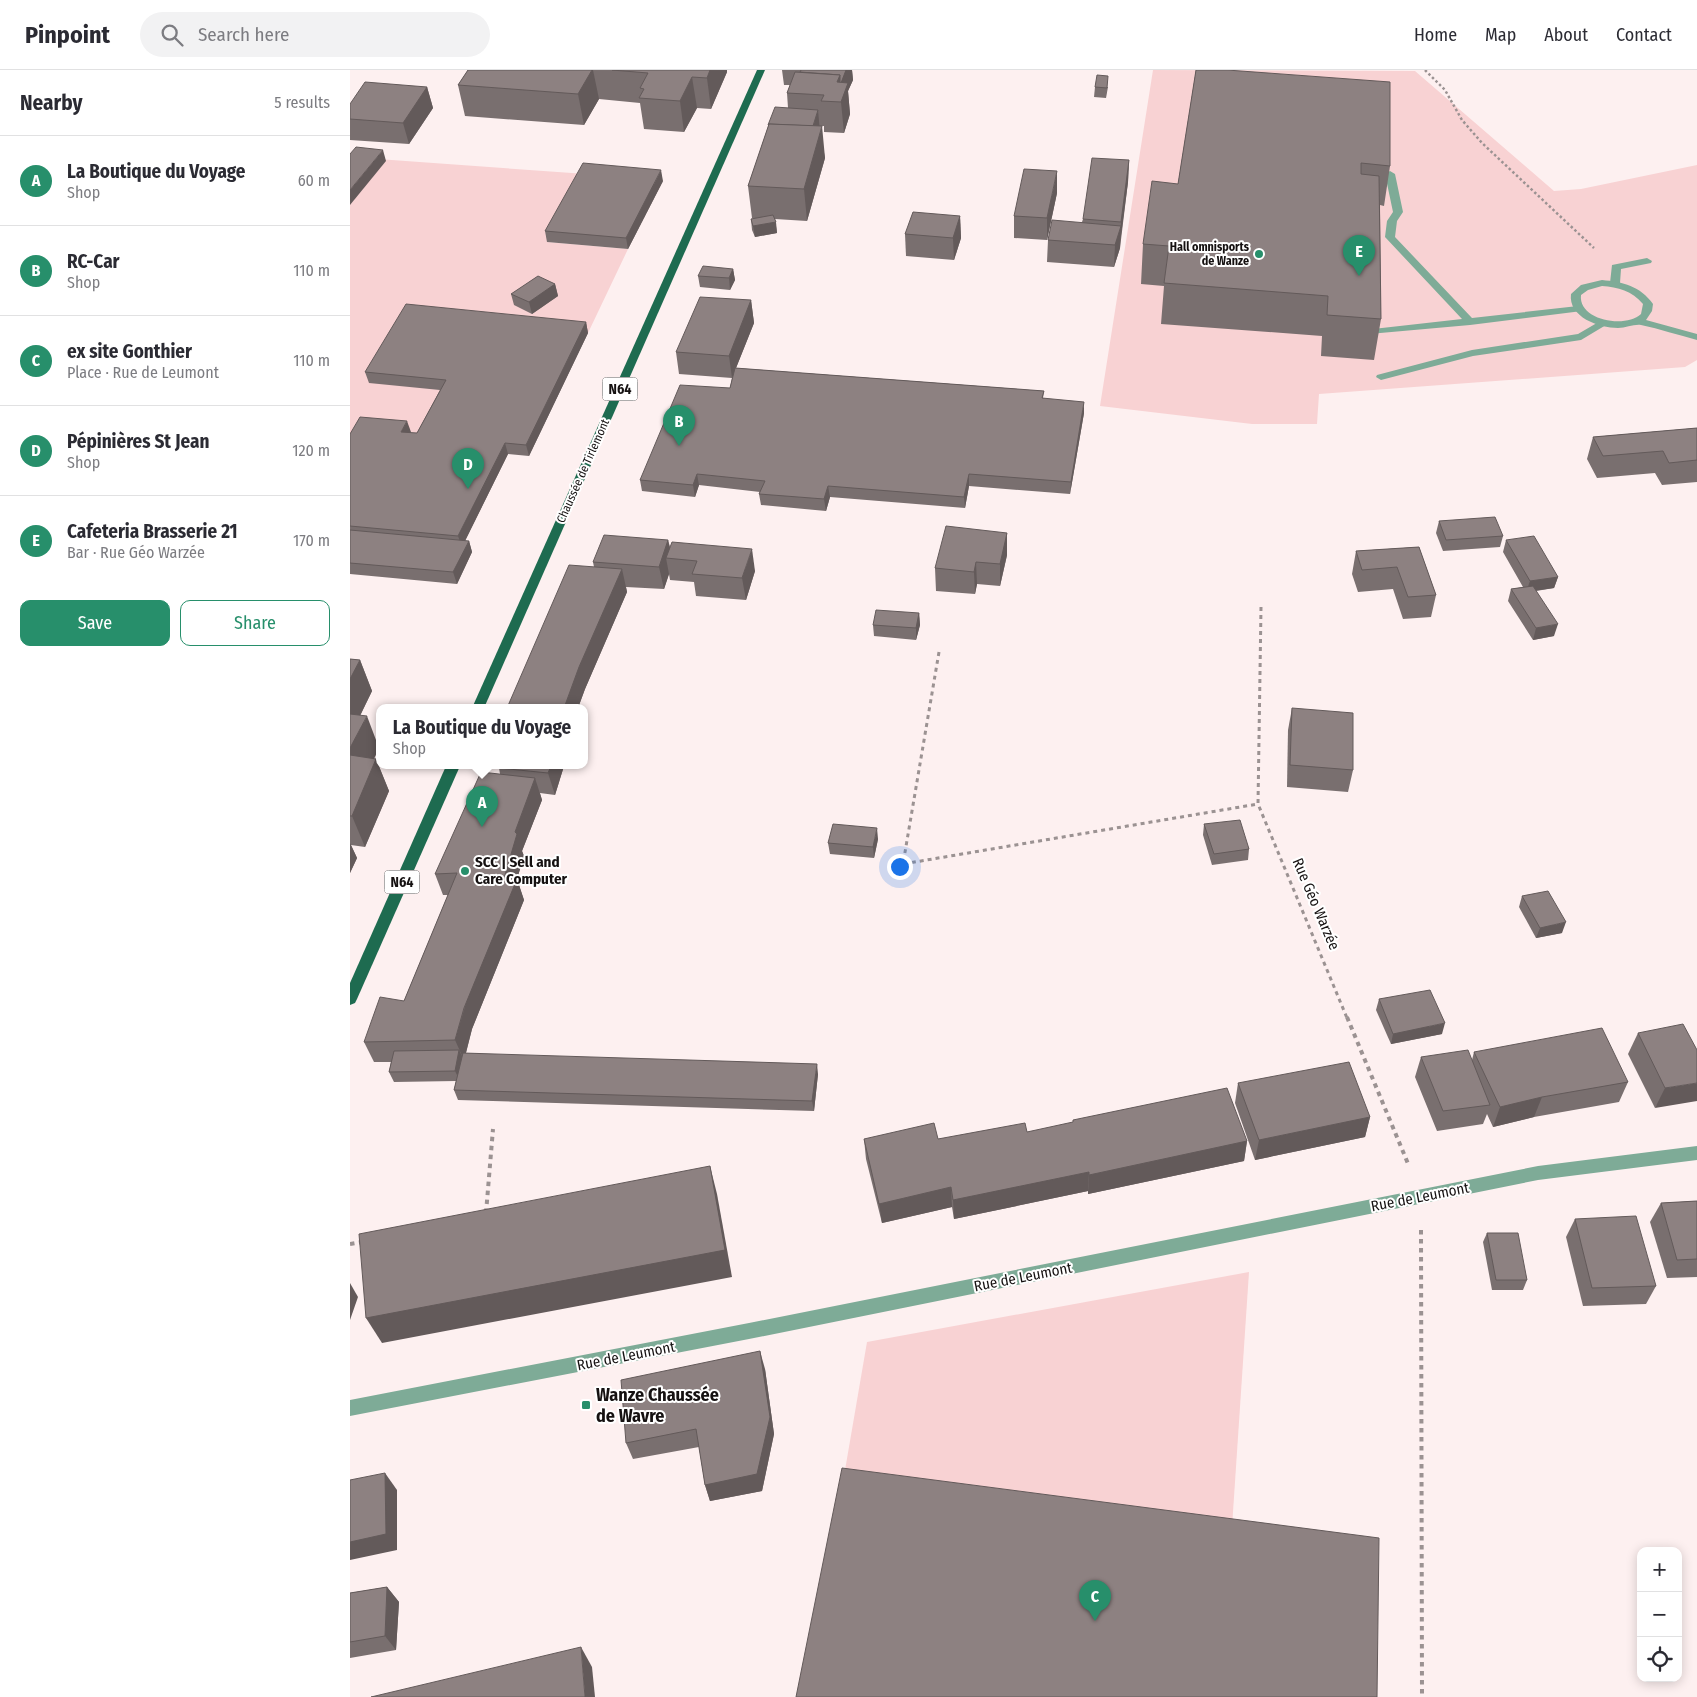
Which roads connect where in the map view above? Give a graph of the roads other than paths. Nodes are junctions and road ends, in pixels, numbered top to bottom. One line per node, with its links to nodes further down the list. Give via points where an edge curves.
1 (761, 70): 12 (main road, Chaussée de Tirlemont / N64)
2 (1390, 174): 7 (street, via 1398,212 1392,221 1390,237)
3 (1647, 261): 4 (street, via 1616,267)
4 (1615, 283): 5 (street, via 1590,284 1581,288 1576,294); 6 (street, via 1636,291 1648,304 1648,310)
5 (1578, 309): 7 (street); 8 (street)
6 (1637, 321): 8 (street); 10 (street)
7 (1470, 322): 9 (street)
8 (1602, 323): 11 (street, via 1581,337 1472,353)
9 (1373, 332)
10 (1697, 338)
11 (1381, 377)
12 (480, 704)
13 (452, 769): 14 (main road, N64)
14 (350, 999)
15 (1697, 1153): 16 (street, Rue de Leumont, via 1538,1173)
16 (350, 1408)

